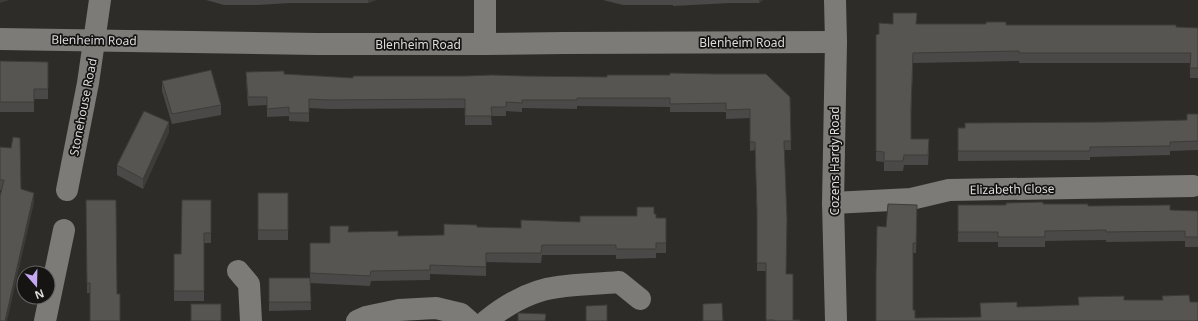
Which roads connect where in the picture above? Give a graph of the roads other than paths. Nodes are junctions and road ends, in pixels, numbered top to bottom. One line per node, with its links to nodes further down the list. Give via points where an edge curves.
1 (100, 0): 5 (street, Stonehouse Road)
2 (485, 0): 7 (street)
3 (835, 0): 6 (street, Cozens Hardy Road)
4 (0, 38): 5 (street, Blenheim Road)
5 (95, 40): 7 (street, Blenheim Road); 9 (street, Stonehouse Road)
6 (836, 42): 7 (street, Blenheim Road); 10 (street, Cozens Hardy Road)
7 (486, 44)
8 (1193, 186): 10 (street, Elizabeth Close, via 949,190 911,199)
9 (67, 190)
10 (833, 203): 19 (street, Cozens Hardy Road)
11 (64, 230): 14 (street)
12 (238, 271): 15 (street, via 249,284)
13 (640, 299): 18 (street, via 619,282 556,287 529,295)
14 (46, 321)
15 (251, 321)
16 (357, 321): 17 (street, via 399,310 436,308 461,314)
17 (469, 321)
18 (486, 321)
19 (836, 321)

